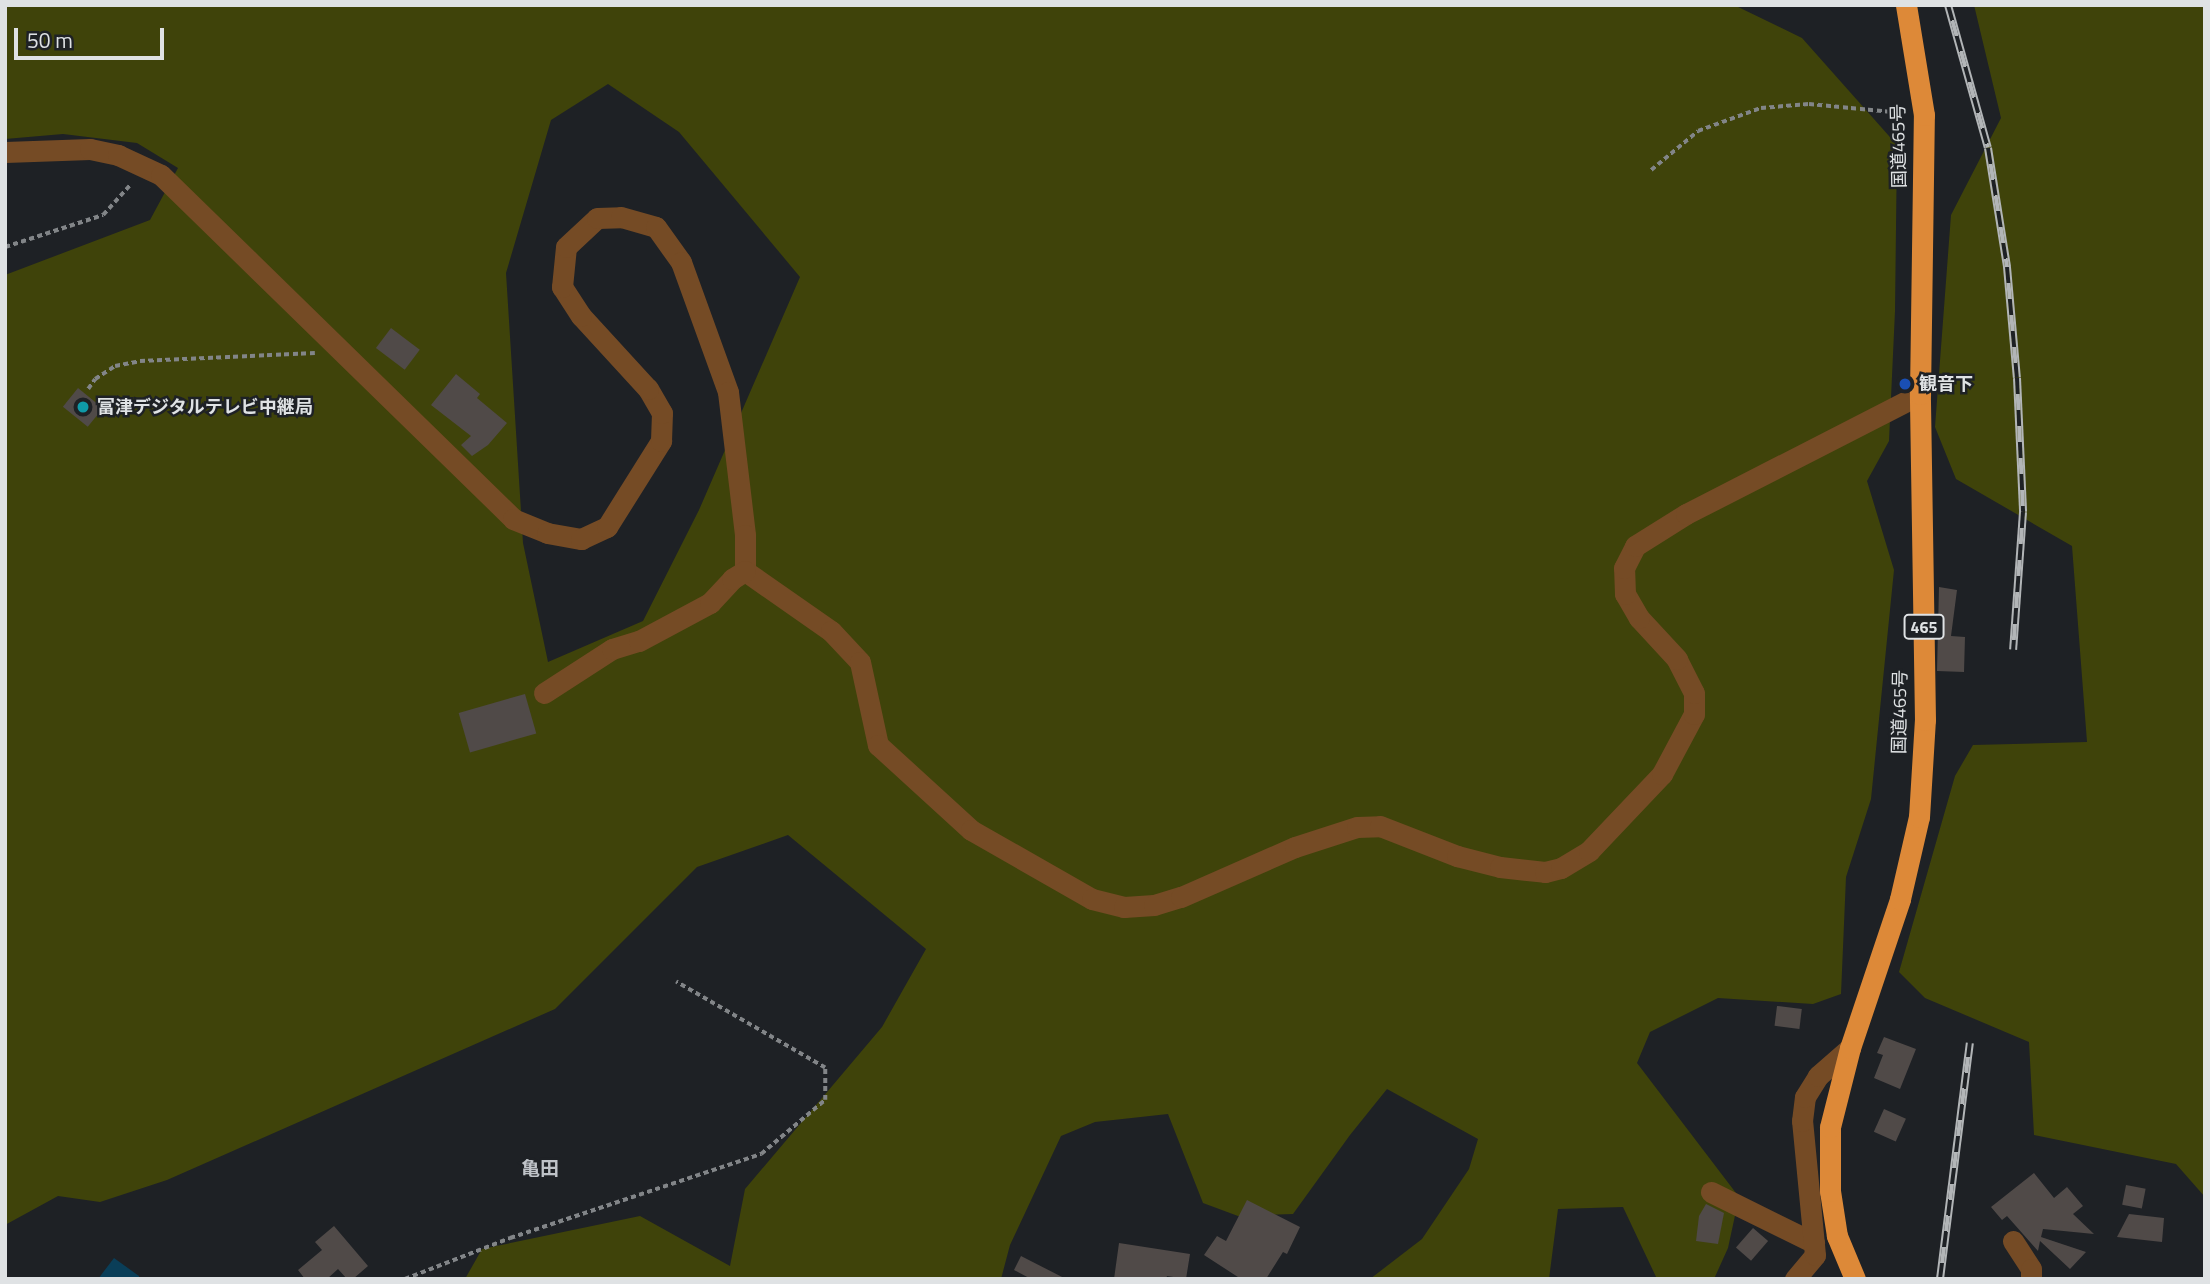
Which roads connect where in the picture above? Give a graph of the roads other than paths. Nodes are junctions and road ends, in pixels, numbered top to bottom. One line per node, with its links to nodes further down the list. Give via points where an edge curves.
1 (1906, 5): 3 (highway, 国道465号 / 465, via 1924,116)
2 (5, 152): 4 (street, via 90,149 118,155 160,175 513,519 547,533 581,539 607,527 661,441 662,413 648,389 581,316 562,287 566,247 597,218 621,217 656,227 681,262 728,392)
3 (1920, 394): 4 (street, via 1686,514 1635,546 1624,568 1625,594 1639,618 1677,659 1694,693 1694,715 1653,784 1589,851 1545,872 1468,859 1380,825 1357,827 1295,847 1154,905 1124,907 1092,899 971,830 878,745 860,662 831,631); 6 (highway, 国道465号 / 465, via 1925,720 1919,817 1900,899)
4 (745, 572): 5 (street, via 710,603 639,641 612,649)
5 (544, 694)
6 (1850, 1048): 9 (street, via 1818,1076 1805,1097 1802,1121); 11 (highway, 国道465号 / 465, via 1830,1127 1830,1192 1837,1236)
7 (1711, 1192): 9 (street)
8 (2013, 1241): 12 (street, via 2031,1269)
9 (1814, 1243): 10 (street, via 1815,1255)
10 (1794, 1279)
11 (1855, 1279)
12 (2031, 1279)

